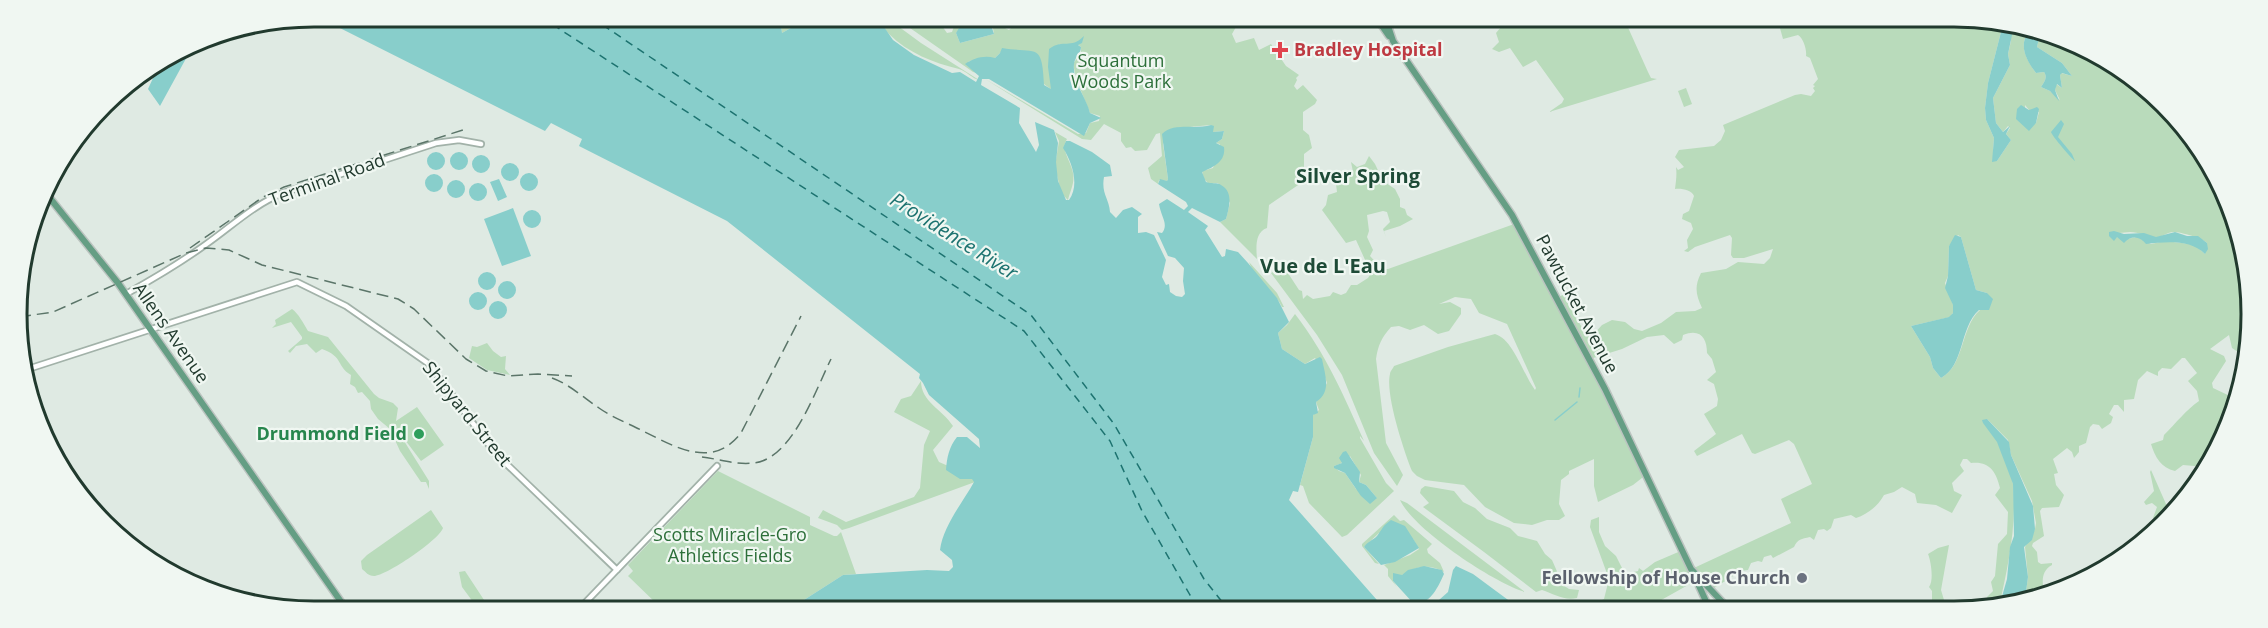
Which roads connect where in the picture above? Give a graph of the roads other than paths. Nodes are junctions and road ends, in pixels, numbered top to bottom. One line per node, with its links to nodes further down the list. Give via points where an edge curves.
1 (1383, 27): 3 (main road)
2 (1388, 27): 3 (main road, Pawtucket Avenue)
3 (1393, 41): 11 (main road, Pawtucket Avenue, via 1525,237)
4 (481, 144): 6 (street, Terminal Road, via 459,140 436,143 284,192)
5 (51, 200): 6 (main road, Allens Avenue)
6 (126, 294): 7 (main road, Allens Avenue)
7 (151, 330): 8 (street); 10 (street, Shipyard Street, via 297,282 346,306 429,364 495,453); 14 (main road, Allens Avenue)
8 (32, 368)
9 (717, 465): 10 (street)
10 (617, 570): 15 (street)
11 (1699, 581): 12 (main road); 13 (main road, Pawtucket Avenue)
12 (1712, 591): 13 (main road); 17 (main road)
13 (1704, 596): 16 (main road, Pawtucket Avenue)
14 (340, 601)
15 (587, 601)
16 (1706, 601)
17 (1721, 601)

